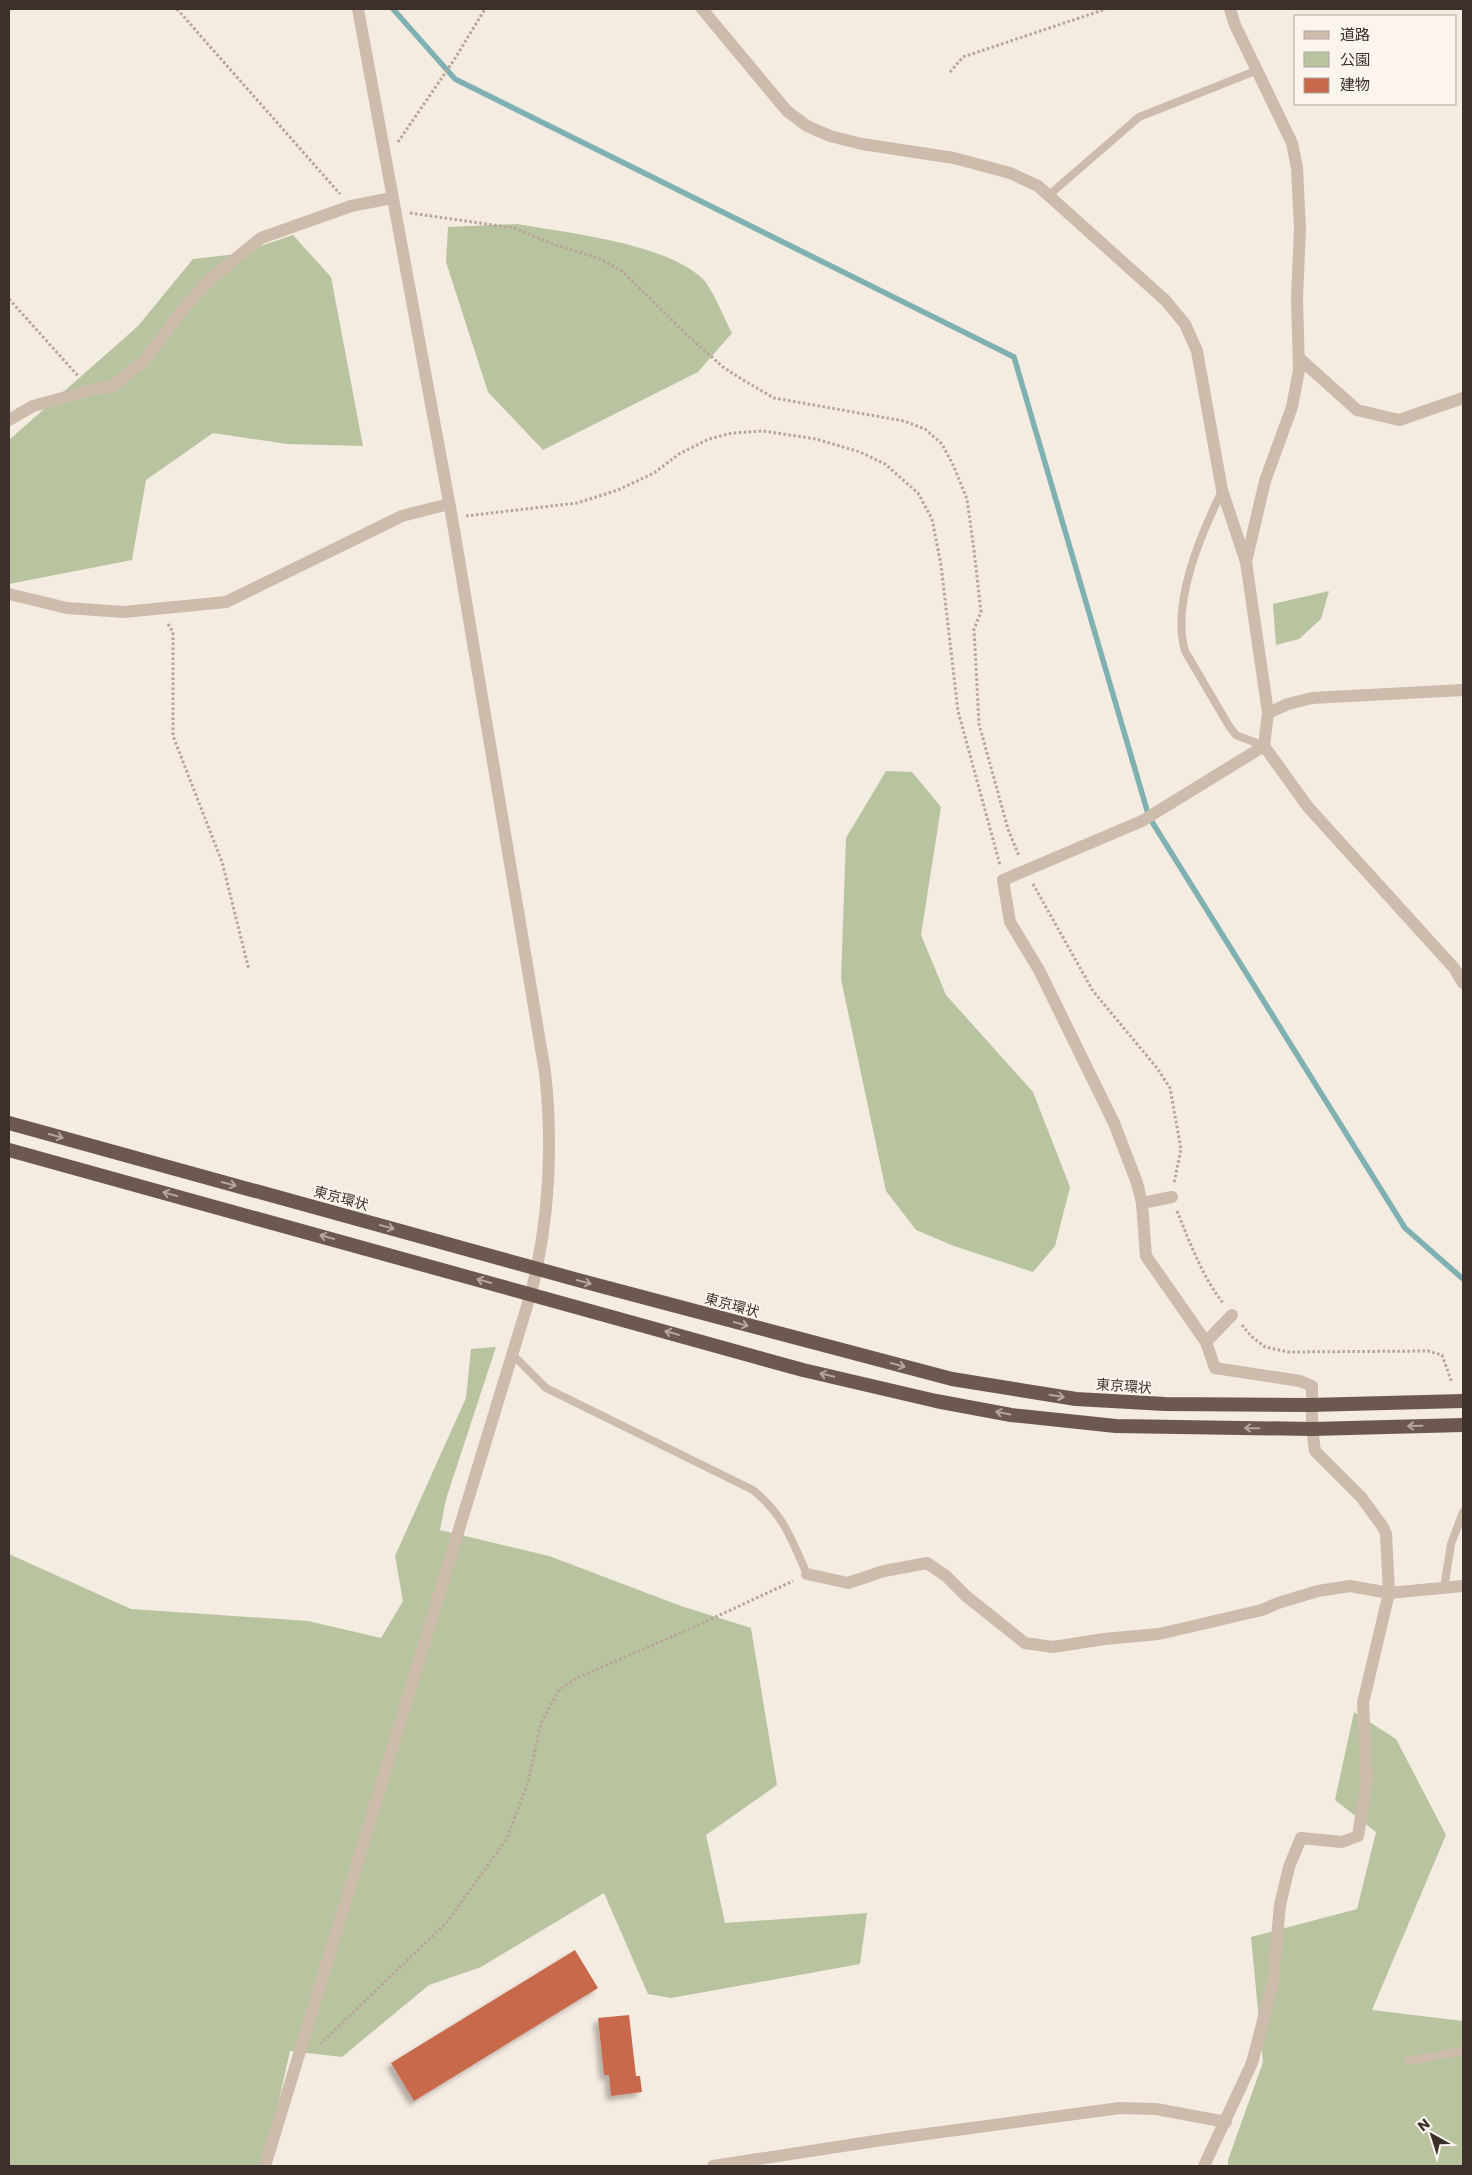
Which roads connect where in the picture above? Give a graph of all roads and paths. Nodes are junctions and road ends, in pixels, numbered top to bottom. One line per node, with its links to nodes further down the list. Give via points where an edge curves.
1 (177, 9): 12 (path)
2 (358, 9): 9 (street)
3 (485, 9): 9 (path, via 451,66)
4 (702, 9): 10 (street, via 787,110 808,126 830,136 862,144 954,158 1010,173)
5 (1106, 9): 8 (path, via 964,57)
6 (1230, 9): 7 (street)
7 (1258, 70): 10 (lane, via 1139,116); 14 (street, via 1292,143 1297,168)
8 (950, 72)
9 (386, 160): 11 (street)
10 (1049, 194): 18 (street, via 1165,300 1184,324 1197,351)
11 (393, 204): 12 (street); 19 (street); 27 (path, via 514,228 598,258 622,271 723,367 774,398 904,421 925,429 942,444 967,499 974,550 981,612 974,629 979,724 1008,829)
12 (351, 206): 15 (street, via 261,238 209,280 145,360 112,386)
13 (9, 299): 15 (path)
14 (1299, 358): 16 (street, via 1357,410 1399,420); 21 (street, via 1292,407 1266,481)
15 (91, 390): 17 (street, via 33,406)
16 (1463, 398)
17 (9, 420)
18 (1222, 490): 21 (street); 26 (lane, via 1199,539 1185,591 1183,642 1185,651 1236,735)
19 (449, 504): 20 (street); 23 (street, via 402,516 226,602)
20 (452, 518): 28 (path, via 577,503 618,490 701,443 732,433 763,431 816,439 860,452 885,464 918,492 932,520 942,565 958,711); 35 (street, via 545,1072 548,1103 546,1203)
21 (1246, 562): 25 (street)
22 (9, 594): 23 (street, via 67,608 124,612)
23 (158, 609): 29 (path, via 173,632 173,736 222,862)
24 (1463, 690): 25 (street, via 1312,698)
25 (1268, 713): 26 (street)
26 (1264, 746): 27 (street, via 1158,813); 30 (street, via 1308,807 1454,968)
27 (1025, 870): 28 (street); 33 (path, via 1093,991 1170,1088 1181,1149)
28 (1003, 880): 34 (street, via 1010,922 1039,970 1114,1122)
29 (249, 970)
30 (1463, 982)
31 (9, 1124): 35 (highway, 東京環状, one-way to 35)
32 (9, 1150): 36 (highway, one-way to 32)
33 (1172, 1197): 34 (street); 37 (path, via 1195,1257 1215,1293)
34 (1142, 1203): 38 (street, via 1146,1256)
35 (537, 1268): 36 (street); 42 (highway, 東京環状, one-way to 42, via 952,1379 1076,1399 1165,1404)
36 (531, 1293): 39 (street); 44 (highway, one-way to 36, via 1116,1426 1012,1415 803,1370)
37 (1232, 1315): 38 (street); 40 (path, via 1265,1347 1288,1352 1428,1351 1442,1355)
38 (1206, 1342): 42 (street, via 1215,1368 1300,1381 1312,1386)
39 (512, 1354): 46 (lane, via 546,1388 753,1490 784,1522); 54 (street)
40 (1452, 1382)
41 (1463, 1401): 42 (highway, 東京環状)
42 (1312, 1404): 44 (street)
43 (1463, 1425): 44 (highway, one-way to 44)
44 (1312, 1429): 49 (street, via 1315,1451 1361,1497 1383,1527)
45 (1463, 1512): 48 (lane, via 1451,1544)
46 (807, 1574): 49 (street, via 848,1583 884,1571 927,1563 1026,1643 1054,1647 1159,1634 1262,1610 1318,1591 1350,1586); 50 (path, via 575,1679 560,1690 542,1723 528,1783 506,1840 447,1922)
47 (1463, 1586): 48 (street)
48 (1444, 1588): 49 (street)
49 (1389, 1593): 53 (street, via 1363,1703 1367,1780 1358,1836 1342,1842 1301,1838 1289,1867 1280,1905 1273,1982 1252,2063)
50 (316, 2048)
51 (1463, 2051): 52 (lane)
52 (1408, 2061)
53 (1226, 2122): 55 (street, via 1156,2109 1120,2108); 56 (street)
54 (265, 2166)
55 (713, 2166)
56 (1204, 2166)

